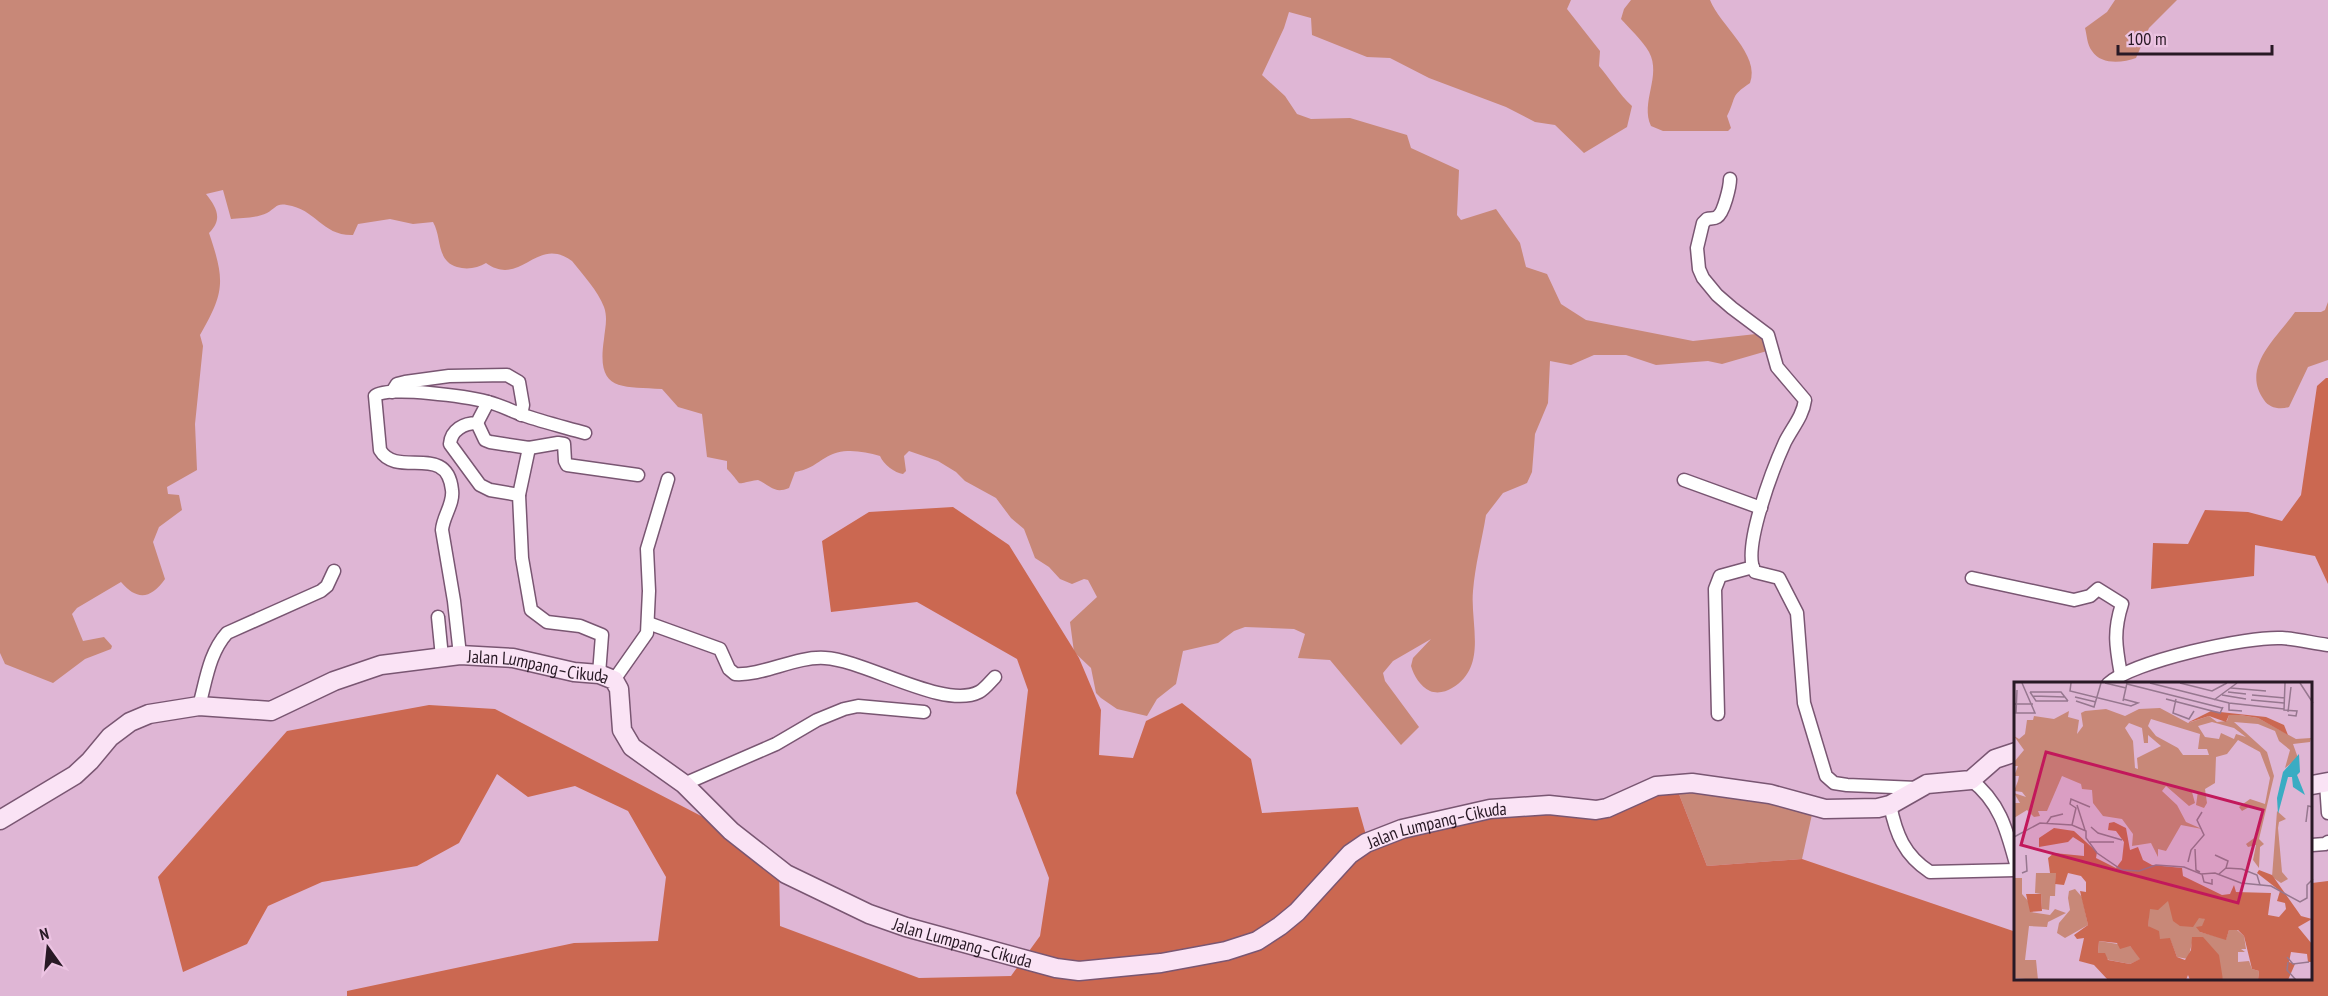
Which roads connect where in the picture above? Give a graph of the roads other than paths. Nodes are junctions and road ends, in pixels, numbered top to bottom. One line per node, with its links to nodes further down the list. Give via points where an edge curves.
1 (1730, 178): 12 (street, via 1730,193 1720,214 1703,223 1697,248 1699,269 1717,295 1768,334 1777,367 1805,400)
2 (392, 392): 3 (street, via 432,393); 4 (street, via 405,382 507,375 519,382); 19 (street, via 379,393 374,401 383,455 439,465 445,468 450,481 452,499 442,530 454,601)
3 (488, 402): 4 (street); 5 (street)
4 (521, 415): 6 (street)
5 (477, 423): 7 (street, via 485,440); 11 (street, via 459,428 450,444 480,484 490,490)
6 (585, 433)
7 (529, 448): 8 (street, via 564,444 567,465); 11 (street)
8 (638, 475)
9 (668, 479): 17 (street, via 647,549)
10 (1684, 480): 12 (street)
11 (519, 495): 21 (street, via 522,558 531,610 547,622 580,626 602,635)
12 (1761, 508): 13 (street, via 1752,537)
13 (1753, 567): 26 (street, via 1720,576 1715,589); 31 (street, via 1755,572 1779,578 1797,613 1804,703 1826,776 1840,784)
14 (334, 571): 24 (street, via 321,591 227,633 212,657)
15 (1972, 578): 20 (street, via 2074,600 2098,590 2118,600 2122,604 2115,639)
16 (438, 617): 19 (street)
17 (648, 624): 21 (street, via 646,633); 22 (street, via 720,649 735,674 823,658 925,690 962,696 981,692)
18 (2328, 645): 20 (street, via 2281,638 2227,644)
19 (451, 656): 21 (street, Jalan Lumpang–Cikuda, via 513,658); 24 (street, Jalan Lumpang–Cikuda, via 362,670 271,711)
20 (2121, 675): 23 (street)
21 (606, 677): 30 (street, Jalan Lumpang–Cikuda, via 619,689 622,730 632,747)
22 (995, 677)
23 (2112, 682)
24 (199, 706): 34 (street, Jalan Lumpang–Cikuda, via 149,714 130,722 75,775)
25 (924, 712): 30 (street, via 858,706 844,709)
26 (1718, 714)
27 (2014, 754): 28 (street, via 1995,759)
28 (1971, 780): 31 (street, Jalan Lumpang–Cikuda); 35 (street)
29 (2322, 783): 33 (street)
30 (684, 784): 32 (street, Jalan Lumpang–Cikuda, via 730,831 786,874 826,894 906,927 1079,971 1161,963 1257,941 1297,912 1350,854 1366,843 1402,829 1490,809 1549,805 1596,810 1656,786 1692,783 1770,794 1825,809)
31 (1917, 788): 32 (street, Jalan Lumpang–Cikuda)
32 (1890, 805): 39 (street, via 1899,840 1910,856 1930,872)
33 (2328, 813)
34 (0, 820)
35 (2011, 827): 38 (street)
36 (2328, 842): 37 (street)
37 (2313, 845)
38 (2014, 849)
39 (2014, 870)

